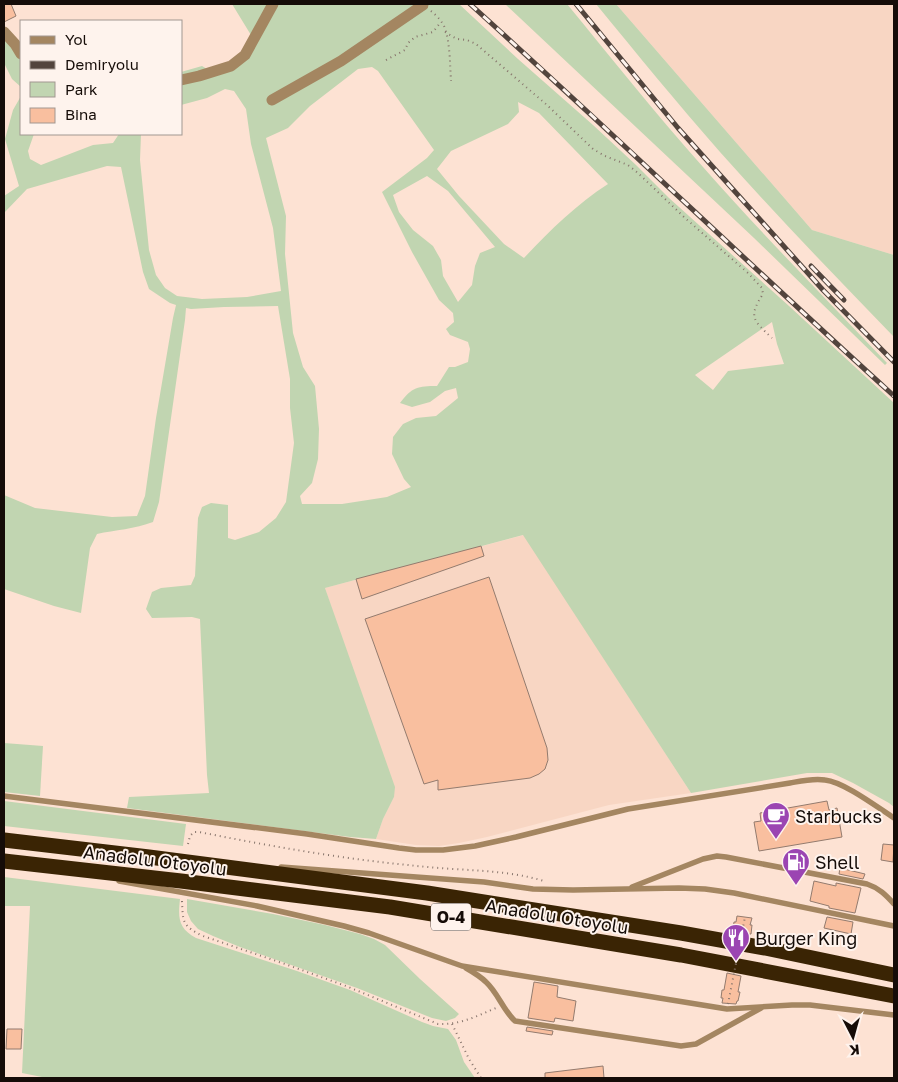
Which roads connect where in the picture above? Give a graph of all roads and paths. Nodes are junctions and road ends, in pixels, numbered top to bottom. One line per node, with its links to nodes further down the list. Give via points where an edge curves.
1 (273, 4): 8 (street, via 245,55 231,66)
2 (423, 4): 3 (path); 10 (street, via 341,61)
3 (441, 22): 5 (path); 7 (path, via 433,32 415,36 405,50)
4 (4, 32): 6 (street)
5 (445, 32): 9 (path); 11 (path, via 476,44 594,150 638,173 748,273 762,288 763,294 756,305 755,321)
6 (20, 52)
7 (386, 60)
8 (182, 80)
9 (451, 81)
10 (272, 100)
11 (772, 338)
12 (4, 796): 13 (lane, via 429,850 475,846 628,809 816,779 844,786)
13 (894, 818)
14 (4, 840): 16 (highway, Anadolu Otoyolu / O-4)
15 (188, 844): 20 (path, via 190,836 199,832 350,858 503,872)
16 (149, 857): 18 (lane); 27 (highway, Anadolu Otoyolu / O-4, via 437,894 765,948)
17 (4, 861): 26 (lane, via 315,919 370,933); 28 (highway, Anadolu Otoyolu / O-4, via 390,907 681,955)
18 (267, 866)
19 (277, 867): 21 (lane, via 484,882 533,889)
20 (549, 883)
21 (628, 888): 23 (lane, via 717,856 867,884); 25 (lane, via 734,893)
22 (182, 901): 33 (path, via 183,917 192,931 346,986 426,1020)
23 (894, 904)
24 (745, 917): 29 (path, bridge)
25 (894, 926)
26 (462, 966): 30 (lane, via 486,982); 31 (lane, via 727,1009)
27 (894, 975)
28 (894, 996)
29 (728, 1004)
30 (503, 1005): 31 (lane, via 510,1017 521,1023 681,1046 696,1044); 33 (path)
31 (764, 1006): 32 (lane, via 810,1005)
32 (894, 1015)
33 (452, 1024): 34 (path)
34 (481, 1078)

